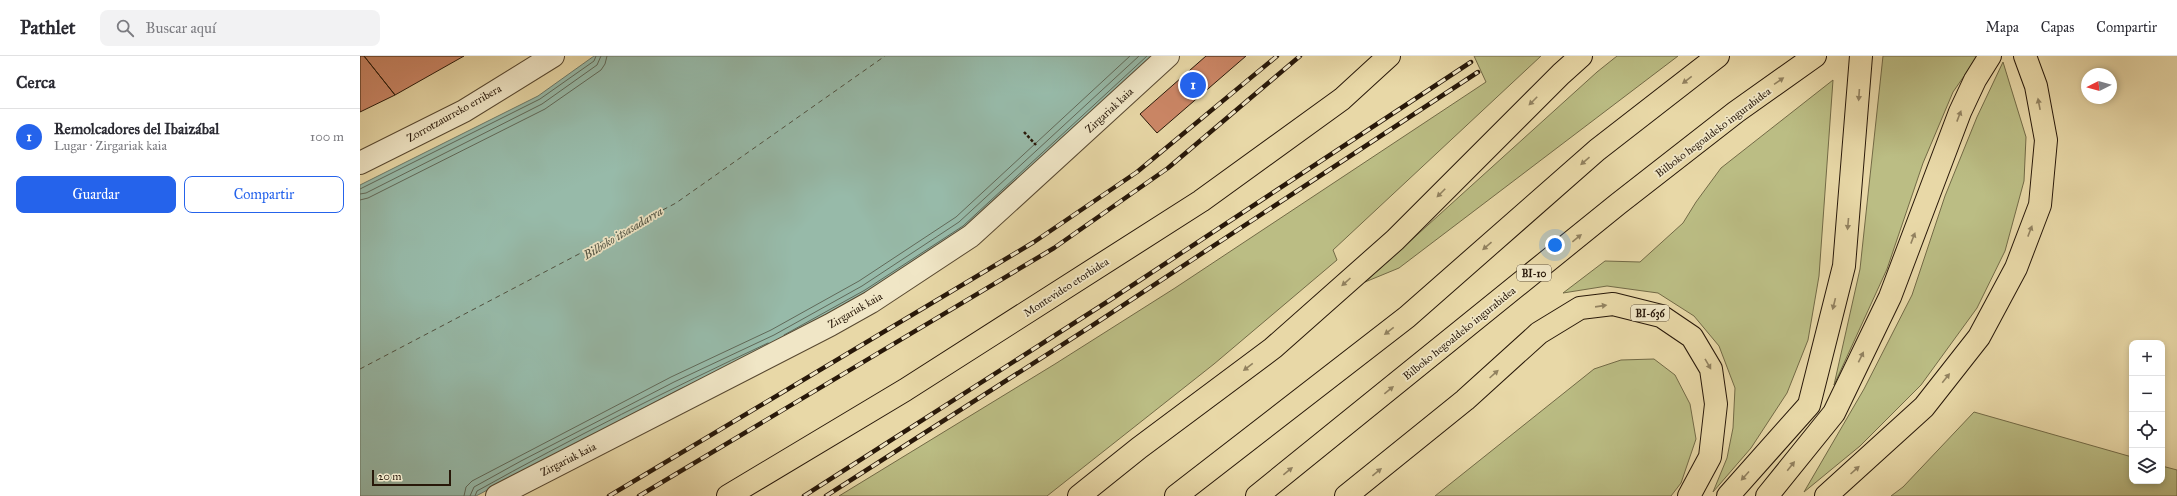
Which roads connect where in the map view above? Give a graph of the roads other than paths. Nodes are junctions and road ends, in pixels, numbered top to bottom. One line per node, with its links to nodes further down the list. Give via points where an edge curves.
1 (1168, 56): 11 (street, Zirgariak kaia, via 971,236 871,302)
2 (1389, 56): 12 (main road, Montevideo etorbidea, via 1342,99 1201,201 905,390)
3 (1581, 56): 13 (main road, one-way to 13, via 1395,240 1273,348)
4 (1718, 56): 14 (main road, one-way to 14, via 1597,150 1407,317)
5 (1815, 56): 15 (main road, Bilboko hegoaldeko ingurabidea / BI-10, one-way to 5, via 1624,199 1736,112)
6 (1861, 56): 18 (main road, one-way to 18, via 1844,266 1809,405)
7 (1990, 56): 19 (main road, one-way to 7, via 1834,413 1890,297 1960,112)
8 (2025, 56): 20 (main road, one-way to 8, via 1924,406 1979,337 2016,268 2040,205 2046,140 2036,86)
9 (548, 57): 10 (street, Zorrotzaurreko erribera, via 464,110)
10 (360, 163)
11 (496, 496)
12 (728, 496)
13 (1079, 496)
14 (1176, 496)
15 (1257, 496)
16 (1346, 496): 17 (main road, BI-636, one-way to 17, via 1465,400 1539,333 1580,308 1613,304 1661,316 1692,337 1711,369 1716,404 1710,457)
17 (1689, 496)
18 (1728, 496)
19 (1767, 496)
20 (1826, 496)

